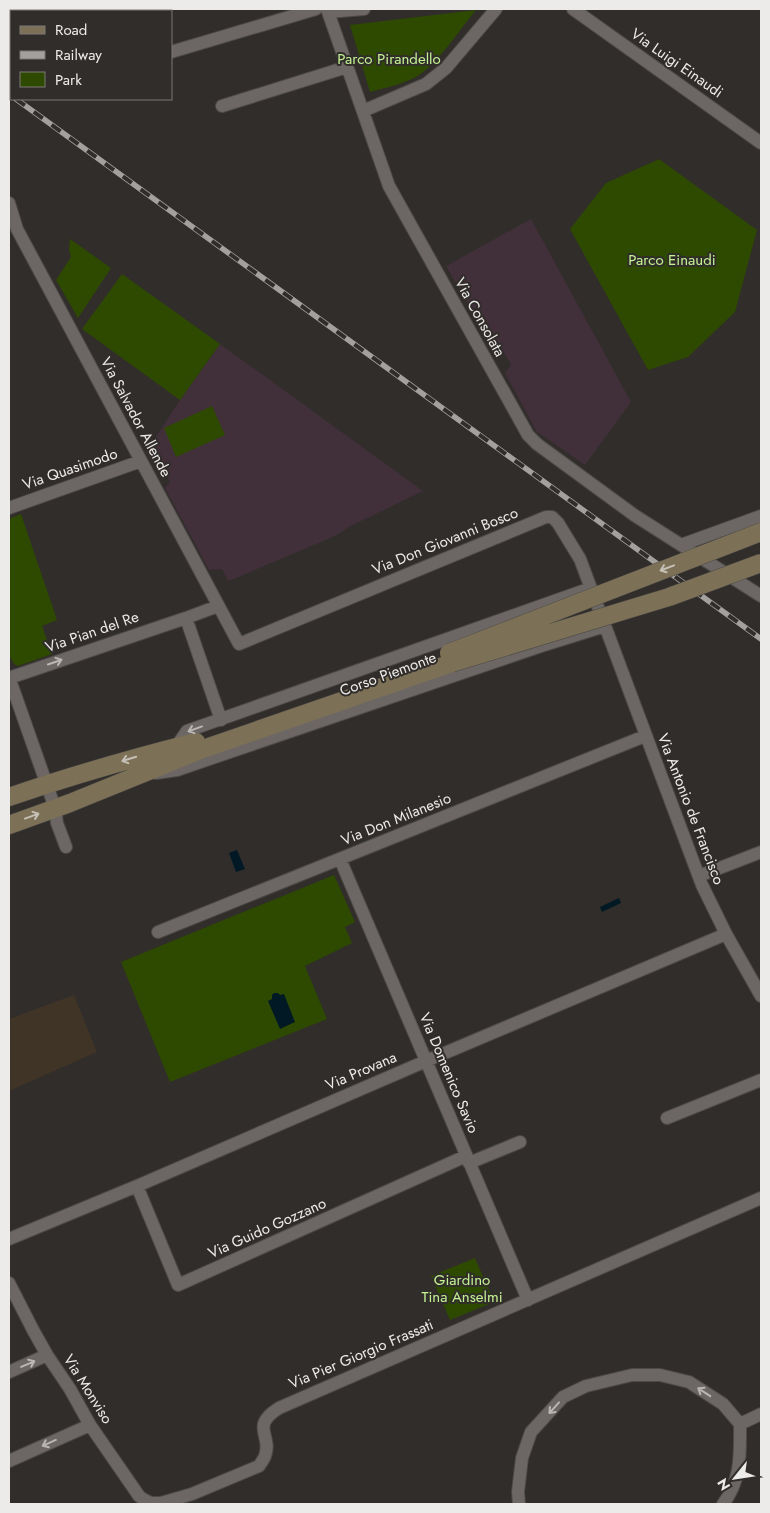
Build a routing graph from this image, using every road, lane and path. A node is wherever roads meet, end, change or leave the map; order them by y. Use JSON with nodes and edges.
{"nodes":[{"id":1,"x":364,"y":9,"type":"edge"},
{"id":2,"x":496,"y":9,"type":"edge"},
{"id":3,"x":573,"y":9,"type":"edge"},
{"id":4,"x":324,"y":10,"type":"edge"},
{"id":5,"x":172,"y":52,"type":"edge"},
{"id":6,"x":347,"y":67,"type":"junction"},
{"id":7,"x":222,"y":106,"type":"dead end"},
{"id":8,"x":363,"y":111,"type":"junction"},
{"id":9,"x":761,"y":143,"type":"edge"},
{"id":10,"x":9,"y":202,"type":"edge"},
{"id":11,"x":141,"y":461,"type":"junction"},
{"id":12,"x":9,"y":508,"type":"edge"},
{"id":13,"x":761,"y":516,"type":"edge"},
{"id":14,"x":761,"y":532,"type":"edge"},
{"id":15,"x":681,"y":545,"type":"junction"},
{"id":16,"x":761,"y":563,"type":"edge"},
{"id":17,"x":591,"y":588,"type":"junction"},
{"id":18,"x":761,"y":596,"type":"edge"},
{"id":19,"x":218,"y":606,"type":"junction"},
{"id":20,"x":186,"y":618,"type":"junction"},
{"id":21,"x":605,"y":626,"type":"junction"},
{"id":22,"x":239,"y":644,"type":"joint"},
{"id":23,"x":451,"y":658,"type":"junction"},
{"id":24,"x":9,"y":677,"type":"edge"},
{"id":25,"x":220,"y":720,"type":"junction"},
{"id":26,"x":646,"y":736,"type":"junction"},
{"id":27,"x":176,"y":747,"type":"junction"},
{"id":28,"x":136,"y":776,"type":"junction"},
{"id":29,"x":46,"y":784,"type":"junction"},
{"id":30,"x":9,"y":797,"type":"edge"},
{"id":31,"x":54,"y":808,"type":"junction"},
{"id":32,"x":9,"y":825,"type":"edge"},
{"id":33,"x":66,"y":847,"type":"dead end"},
{"id":34,"x":761,"y":852,"type":"edge"},
{"id":35,"x":340,"y":859,"type":"junction"},
{"id":36,"x":699,"y":876,"type":"junction"},
{"id":37,"x":158,"y":932,"type":"dead end"},
{"id":38,"x":726,"y":934,"type":"junction"},
{"id":39,"x":761,"y":996,"type":"edge"},
{"id":40,"x":426,"y":1061,"type":"junction"},
{"id":41,"x":761,"y":1080,"type":"edge"},
{"id":42,"x":667,"y":1118,"type":"dead end"},
{"id":43,"x":520,"y":1142,"type":"dead end"},
{"id":44,"x":468,"y":1160,"type":"junction"},
{"id":45,"x":136,"y":1186,"type":"junction"},
{"id":46,"x":761,"y":1198,"type":"edge"},
{"id":47,"x":9,"y":1239,"type":"edge"},
{"id":48,"x":9,"y":1282,"type":"edge"},
{"id":49,"x":528,"y":1300,"type":"junction"},
{"id":50,"x":48,"y":1355,"type":"junction"},
{"id":51,"x":9,"y":1372,"type":"edge"},
{"id":52,"x":761,"y":1414,"type":"edge"},
{"id":53,"x":740,"y":1424,"type":"junction"},
{"id":54,"x":90,"y":1425,"type":"junction"},
{"id":55,"x":9,"y":1461,"type":"edge"},
{"id":56,"x":151,"y":1504,"type":"edge"},
{"id":57,"x":519,"y":1504,"type":"edge"},
{"id":58,"x":723,"y":1504,"type":"edge"}],
"edges":[{"from":1,"to":4,"type":"street"},
{"from":2,"to":8,"type":"street"},
{"from":3,"to":9,"type":"street","name":"Via Luigi Einaudi"},
{"from":4,"to":5,"type":"street"},
{"from":4,"to":6,"type":"street","name":"Via Consolata"},
{"from":6,"to":7,"type":"street"},
{"from":6,"to":8,"type":"street","name":"Via Consolata"},
{"from":8,"to":15,"type":"street","name":"Via Consolata"},
{"from":10,"to":11,"type":"street","name":"Via Salvador Allende"},
{"from":11,"to":12,"type":"street","name":"Via Quasimodo"},
{"from":11,"to":19,"type":"street","name":"Via Salvador Allende"},
{"from":13,"to":15,"type":"street"},
{"from":14,"to":23,"type":"main road","name":"Corso Piemonte","one_way":true,"bridge":true},
{"from":15,"to":18,"type":"street","name":"Via Consolata"},
{"from":16,"to":23,"type":"main road","name":"Corso Piemonte","bridge":true},
{"from":17,"to":21,"type":"street","name":"Via Don Giovanni Bosco"},
{"from":17,"to":22,"type":"street","name":"Via Don Giovanni Bosco"},
{"from":17,"to":25,"type":"street"},
{"from":19,"to":20,"type":"street","name":"Via Pian del Re"},
{"from":19,"to":22,"type":"street","name":"Via Salvador Allende"},
{"from":24,"to":20,"type":"street","name":"Via Pian del Re","one_way":true},
{"from":20,"to":25,"type":"street"},
{"from":21,"to":26,"type":"street","name":"Via Antonio de Francisco"},
{"from":21,"to":28,"type":"street","name":"Corso Piemonte"},
{"from":23,"to":27,"type":"main road","name":"Corso Piemonte"},
{"from":23,"to":28,"type":"main road","name":"Corso Piemonte"},
{"from":24,"to":29,"type":"street"},
{"from":25,"to":27,"type":"street","one_way":true},
{"from":26,"to":35,"type":"street","name":"Via Don Milanesio"},
{"from":26,"to":36,"type":"street","name":"Via Antonio de Francisco"},
{"from":27,"to":29,"type":"main road","name":"Corso Piemonte","one_way":true},
{"from":28,"to":31,"type":"main road","name":"Corso Piemonte"},
{"from":29,"to":30,"type":"main road","name":"Corso Piemonte"},
{"from":29,"to":31,"type":"street"},
{"from":32,"to":31,"type":"main road","name":"Corso Piemonte","one_way":true},
{"from":31,"to":33,"type":"street"},
{"from":34,"to":36,"type":"street"},
{"from":35,"to":37,"type":"street","name":"Via Don Milanesio"},
{"from":35,"to":40,"type":"street","name":"Via Domenico Savio"},
{"from":36,"to":38,"type":"street","name":"Via Antonio de Francisco"},
{"from":38,"to":39,"type":"street","name":"Via Antonio de Francisco"},
{"from":38,"to":40,"type":"street","name":"Via Provana"},
{"from":40,"to":44,"type":"street","name":"Via Domenico Savio"},
{"from":40,"to":45,"type":"street","name":"Via Provana"},
{"from":41,"to":42,"type":"street"},
{"from":43,"to":44,"type":"street"},
{"from":44,"to":45,"type":"street","name":"Via Guido Gozzano"},
{"from":44,"to":49,"type":"street","name":"Via Domenico Savio"},
{"from":45,"to":47,"type":"street","name":"Via Provana"},
{"from":46,"to":49,"type":"street","name":"Via Pier Giorgio Frassati"},
{"from":48,"to":50,"type":"street","name":"Via Monviso"},
{"from":49,"to":56,"type":"street","name":"Via Pier Giorgio Frassati"},
{"from":51,"to":50,"type":"street","one_way":true},
{"from":50,"to":54,"type":"street","name":"Via Monviso"},
{"from":52,"to":53,"type":"street"},
{"from":53,"to":57,"type":"street","one_way":true},
{"from":53,"to":58,"type":"street"},
{"from":54,"to":55,"type":"street","one_way":true},
{"from":54,"to":56,"type":"street","name":"Via Monviso"}]}
